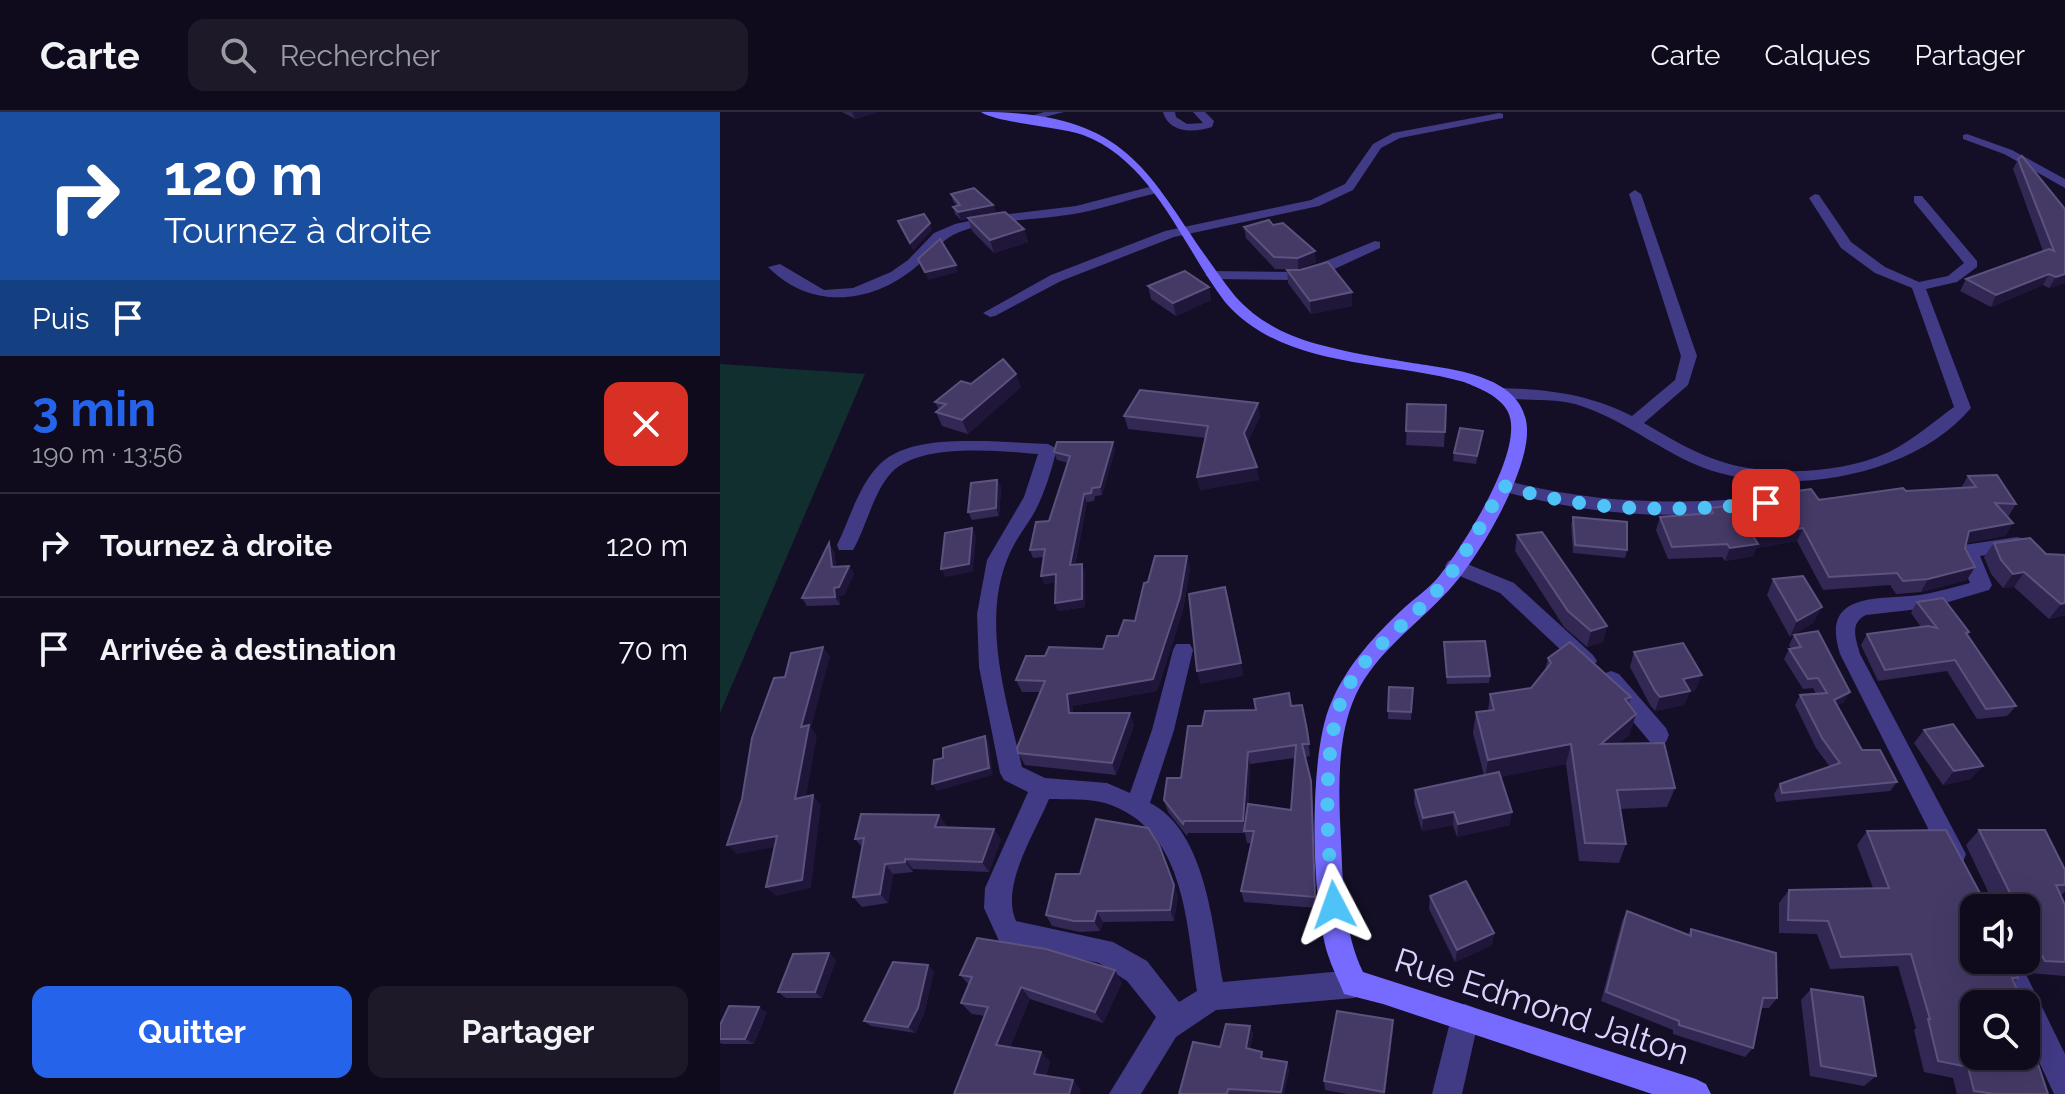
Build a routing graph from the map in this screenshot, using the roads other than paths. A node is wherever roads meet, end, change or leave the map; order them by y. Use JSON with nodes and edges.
{"nodes":[{"id":1,"x":986,"y":112,"type":"edge"},
{"id":2,"x":1059,"y":112,"type":"edge"},
{"id":3,"x":1170,"y":112,"type":"edge"},
{"id":4,"x":1198,"y":112,"type":"edge"},
{"id":5,"x":1499,"y":116,"type":"dead end"},
{"id":6,"x":1026,"y":119,"type":"junction"},
{"id":7,"x":1967,"y":137,"type":"dead end"},
{"id":8,"x":2065,"y":184,"type":"edge"},
{"id":9,"x":1153,"y":190,"type":"junction"},
{"id":10,"x":1635,"y":194,"type":"dead end"},
{"id":11,"x":1815,"y":198,"type":"dead end"},
{"id":12,"x":1918,"y":199,"type":"dead end"},
{"id":13,"x":1182,"y":230,"type":"junction"},
{"id":14,"x":1375,"y":245,"type":"dead end"},
{"id":15,"x":775,"y":267,"type":"dead end"},
{"id":16,"x":1212,"y":275,"type":"junction"},
{"id":17,"x":1918,"y":286,"type":"junction"},
{"id":18,"x":990,"y":313,"type":"dead end"},
{"id":19,"x":1499,"y":393,"type":"junction"},
{"id":20,"x":1633,"y":424,"type":"junction"},
{"id":21,"x":1504,"y":486,"type":"junction"},
{"id":22,"x":1754,"y":504,"type":"edge"},
{"id":23,"x":2029,"y":542,"type":"edge"},
{"id":24,"x":846,"y":545,"type":"dead end"},
{"id":25,"x":1455,"y":566,"type":"junction"},
{"id":26,"x":1183,"y":650,"type":"dead end"},
{"id":27,"x":1658,"y":735,"type":"dead end"},
{"id":28,"x":1042,"y":788,"type":"junction"},
{"id":29,"x":1137,"y":808,"type":"junction"},
{"id":30,"x":1967,"y":880,"type":"edge"},
{"id":31,"x":2012,"y":974,"type":"edge"},
{"id":32,"x":1354,"y":984,"type":"junction"},
{"id":33,"x":1212,"y":997,"type":"junction"},
{"id":34,"x":1465,"y":1018,"type":"junction"},
{"id":35,"x":1176,"y":1021,"type":"junction"},
{"id":36,"x":2065,"y":1085,"type":"edge"},
{"id":37,"x":1124,"y":1094,"type":"edge"},
{"id":38,"x":1447,"y":1094,"type":"edge"},
{"id":39,"x":1696,"y":1094,"type":"edge"}],
"edges":[{"from":1,"to":6,"type":"street"},
{"from":2,"to":6,"type":"street"},
{"from":3,"to":4,"type":"street"},
{"from":5,"to":13,"type":"street"},
{"from":6,"to":9,"type":"street"},
{"from":7,"to":8,"type":"street"},
{"from":9,"to":13,"type":"street"},
{"from":9,"to":15,"type":"street"},
{"from":10,"to":20,"type":"street"},
{"from":11,"to":17,"type":"street"},
{"from":12,"to":17,"type":"street"},
{"from":13,"to":16,"type":"street"},
{"from":13,"to":18,"type":"street"},
{"from":14,"to":16,"type":"street"},
{"from":16,"to":19,"type":"street"},
{"from":17,"to":20,"type":"street"},
{"from":19,"to":20,"type":"street"},
{"from":19,"to":21,"type":"street"},
{"from":21,"to":22,"type":"street"},
{"from":21,"to":25,"type":"street"},
{"from":23,"to":30,"type":"street"},
{"from":24,"to":28,"type":"street"},
{"from":25,"to":27,"type":"street"},
{"from":25,"to":32,"type":"street"},
{"from":26,"to":29,"type":"street"},
{"from":28,"to":29,"type":"street"},
{"from":28,"to":35,"type":"street"},
{"from":29,"to":33,"type":"street"},
{"from":31,"to":36,"type":"street"},
{"from":32,"to":33,"type":"street","name":"Rue Edmond Jalton"},
{"from":32,"to":34,"type":"street","name":"Rue Edmond Jalton"},
{"from":33,"to":35,"type":"street","name":"Rue Edmond Jalton"},
{"from":34,"to":38,"type":"street"},
{"from":34,"to":39,"type":"street","name":"Rue Edmond Jalton"},
{"from":35,"to":37,"type":"street","name":"Rue Edmond Jalton"}]}
